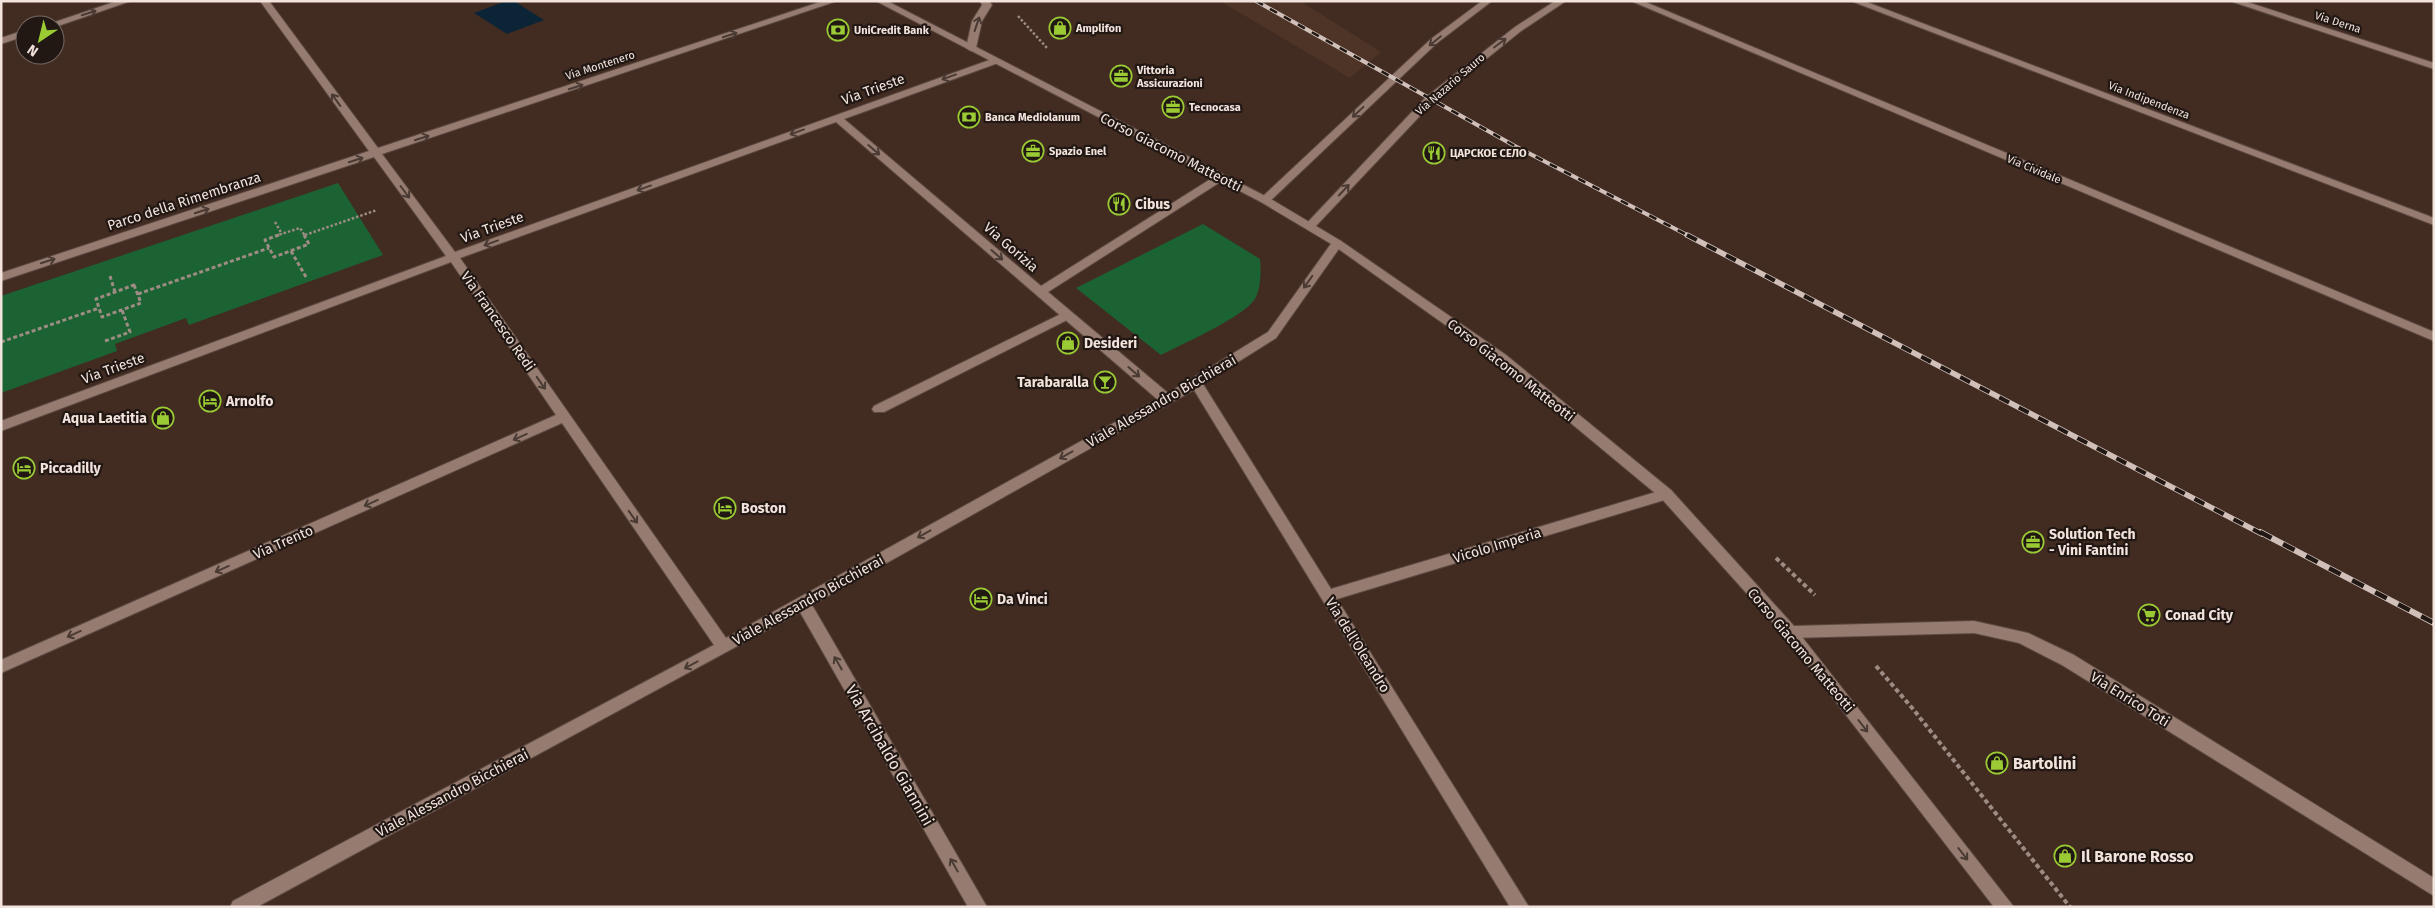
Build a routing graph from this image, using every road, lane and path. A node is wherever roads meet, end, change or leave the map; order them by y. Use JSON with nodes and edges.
{"nodes":[{"id":1,"x":126,"y":1,"type":"edge"},
{"id":2,"x":264,"y":1,"type":"edge"},
{"id":3,"x":833,"y":1,"type":"edge"},
{"id":4,"x":880,"y":1,"type":"edge"},
{"id":5,"x":984,"y":1,"type":"edge"},
{"id":6,"x":1488,"y":1,"type":"edge"},
{"id":7,"x":1562,"y":1,"type":"edge"},
{"id":8,"x":1635,"y":1,"type":"edge"},
{"id":9,"x":1855,"y":1,"type":"edge"},
{"id":10,"x":2234,"y":1,"type":"edge"},
{"id":11,"x":65,"y":21,"type":"edge"},
{"id":12,"x":15,"y":36,"type":"edge"},
{"id":13,"x":1,"y":41,"type":"edge"},
{"id":14,"x":971,"y":48,"type":"junction"},
{"id":15,"x":996,"y":61,"type":"junction"},
{"id":16,"x":2434,"y":66,"type":"edge"},
{"id":17,"x":837,"y":118,"type":"junction"},
{"id":18,"x":376,"y":153,"type":"junction"},
{"id":19,"x":1221,"y":177,"type":"junction"},
{"id":20,"x":410,"y":199,"type":"junction"},
{"id":21,"x":1265,"y":200,"type":"junction"},
{"id":22,"x":2434,"y":222,"type":"edge"},
{"id":23,"x":1310,"y":226,"type":"junction"},
{"id":24,"x":305,"y":236,"type":"junction"},
{"id":25,"x":1337,"y":243,"type":"junction"},
{"id":26,"x":269,"y":248,"type":"junction"},
{"id":27,"x":453,"y":257,"type":"junction"},
{"id":28,"x":106,"y":267,"type":"dead end"},
{"id":29,"x":1,"y":276,"type":"edge"},
{"id":30,"x":116,"y":292,"type":"junction"},
{"id":31,"x":1040,"y":292,"type":"junction"},
{"id":32,"x":138,"y":294,"type":"junction"},
{"id":33,"x":99,"y":308,"type":"junction"},
{"id":34,"x":122,"y":310,"type":"junction"},
{"id":35,"x":1067,"y":315,"type":"junction"},
{"id":36,"x":2434,"y":337,"type":"edge"},
{"id":37,"x":104,"y":341,"type":"dead end"},
{"id":38,"x":1,"y":342,"type":"edge"},
{"id":39,"x":1196,"y":384,"type":"junction"},
{"id":40,"x":1166,"y":400,"type":"junction"},
{"id":41,"x":879,"y":409,"type":"dead end"},
{"id":42,"x":564,"y":417,"type":"junction"},
{"id":43,"x":1,"y":426,"type":"edge"},
{"id":44,"x":1666,"y":494,"type":"junction"},
{"id":45,"x":1328,"y":596,"type":"junction"},
{"id":46,"x":802,"y":603,"type":"junction"},
{"id":47,"x":1790,"y":632,"type":"junction"},
{"id":48,"x":724,"y":647,"type":"junction"},
{"id":49,"x":1,"y":667,"type":"edge"},
{"id":50,"x":1913,"y":709,"type":"dead end"},
{"id":51,"x":2434,"y":888,"type":"edge"},
{"id":52,"x":239,"y":907,"type":"edge"},
{"id":53,"x":978,"y":907,"type":"edge"},
{"id":54,"x":1520,"y":907,"type":"edge"},
{"id":55,"x":2005,"y":907,"type":"edge"},
{"id":56,"x":2070,"y":907,"type":"edge"}],
"edges":[{"from":11,"to":1,"type":"street","one_way":true},
{"from":18,"to":2,"type":"street","name":"Via Francesco Redi","one_way":true},
{"from":18,"to":3,"type":"street","name":"Via Montenero","one_way":true},
{"from":4,"to":14,"type":"street","name":"Corso Giacomo Matteotti"},
{"from":14,"to":5,"type":"street","one_way":true},
{"from":6,"to":21,"type":"street","one_way":true},
{"from":23,"to":7,"type":"street","name":"Via Nazario Sauro","one_way":true},
{"from":8,"to":36,"type":"street","name":"Via Cividale"},
{"from":9,"to":22,"type":"street","name":"Via Indipendenza"},
{"from":10,"to":16,"type":"street","name":"Via Derna"},
{"from":12,"to":13,"type":"street"},
{"from":14,"to":15,"type":"street","name":"Corso Giacomo Matteotti"},
{"from":15,"to":17,"type":"street","name":"Via Trieste","one_way":true},
{"from":15,"to":19,"type":"street","name":"Corso Giacomo Matteotti"},
{"from":17,"to":27,"type":"street","name":"Via Trieste","one_way":true},
{"from":17,"to":31,"type":"street","name":"Via Gorizia","one_way":true},
{"from":18,"to":20,"type":"street","name":"Via Francesco Redi","one_way":true},
{"from":29,"to":18,"type":"street","name":"Parco della Rimembranza","one_way":true},
{"from":19,"to":21,"type":"street","name":"Corso Giacomo Matteotti"},
{"from":19,"to":31,"type":"street"},
{"from":20,"to":24,"type":"path"},
{"from":20,"to":27,"type":"street","name":"Via Francesco Redi"},
{"from":21,"to":23,"type":"street","name":"Corso Giacomo Matteotti"},
{"from":23,"to":25,"type":"street","name":"Corso Giacomo Matteotti"},
{"from":24,"to":26,"type":"path"},
{"from":24,"to":26,"type":"path"},
{"from":25,"to":39,"type":"street","name":"Viale Alessandro Bicchierai","one_way":true},
{"from":25,"to":44,"type":"street","name":"Corso Giacomo Matteotti"},
{"from":26,"to":32,"type":"path"},
{"from":27,"to":42,"type":"street","name":"Via Francesco Redi","one_way":true},
{"from":27,"to":43,"type":"street","name":"Via Trieste"},
{"from":28,"to":30,"type":"path"},
{"from":30,"to":32,"type":"path"},
{"from":30,"to":33,"type":"path"},
{"from":31,"to":35,"type":"street","name":"Via Gorizia"},
{"from":32,"to":34,"type":"path"},
{"from":33,"to":34,"type":"path"},
{"from":33,"to":38,"type":"path"},
{"from":34,"to":37,"type":"path"},
{"from":35,"to":40,"type":"street","name":"Via Gorizia","one_way":true},
{"from":35,"to":41,"type":"street"},
{"from":39,"to":40,"type":"street","name":"Viale Alessandro Bicchierai"},
{"from":39,"to":45,"type":"street","name":"Via dell'Oleandro"},
{"from":40,"to":46,"type":"street","name":"Viale Alessandro Bicchierai","one_way":true},
{"from":42,"to":48,"type":"street","name":"Via Francesco Redi","one_way":true},
{"from":42,"to":49,"type":"street","name":"Via Trento","one_way":true},
{"from":44,"to":45,"type":"street","name":"Vicolo Imperia"},
{"from":44,"to":47,"type":"street","name":"Corso Giacomo Matteotti"},
{"from":45,"to":54,"type":"street","name":"Via dell'Oleandro"},
{"from":46,"to":48,"type":"street","name":"Viale Alessandro Bicchierai"},
{"from":53,"to":46,"type":"street","name":"Via Arcibaldo Giannini","one_way":true},
{"from":47,"to":51,"type":"street","name":"Via Enrico Toti"},
{"from":47,"to":55,"type":"street","name":"Corso Giacomo Matteotti","one_way":true},
{"from":48,"to":52,"type":"street","name":"Viale Alessandro Bicchierai","one_way":true},
{"from":50,"to":56,"type":"path"}]}
